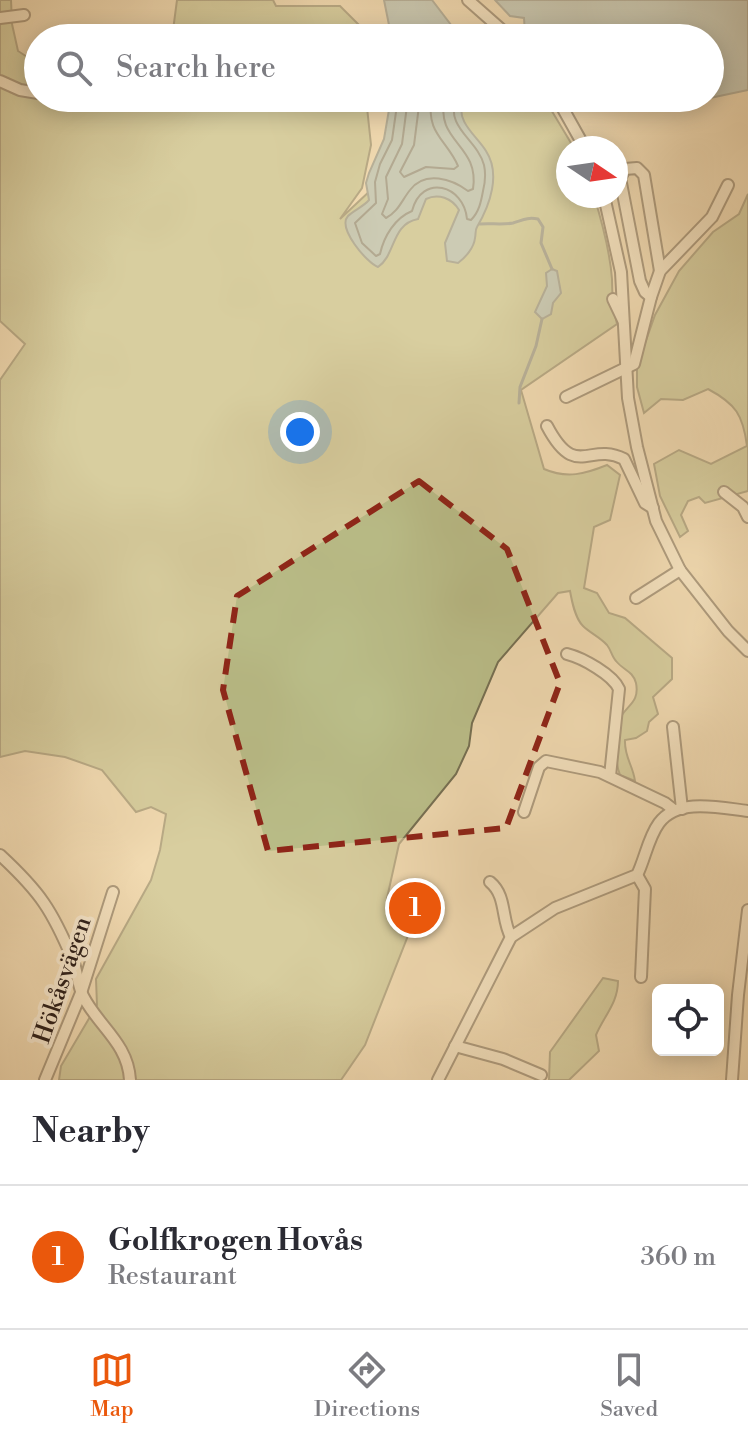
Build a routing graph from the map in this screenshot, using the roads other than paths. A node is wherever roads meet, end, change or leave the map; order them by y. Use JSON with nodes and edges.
{"nodes":[{"id":1,"x":468,"y":0,"type":"edge"},
{"id":2,"x":24,"y":15,"type":"dead end"},
{"id":3,"x":0,"y":18,"type":"edge"},
{"id":4,"x":495,"y":24,"type":"edge"},
{"id":5,"x":0,"y":81,"type":"edge"},
{"id":6,"x":24,"y":91,"type":"edge"},
{"id":7,"x":565,"y":112,"type":"edge"},
{"id":8,"x":578,"y":136,"type":"edge"},
{"id":9,"x":728,"y":185,"type":"dead end"},
{"id":10,"x":607,"y":208,"type":"edge"},
{"id":11,"x":660,"y":271,"type":"junction"},
{"id":12,"x":651,"y":297,"type":"junction"},
{"id":13,"x":613,"y":299,"type":"dead end"},
{"id":14,"x":625,"y":320,"type":"junction"},
{"id":15,"x":627,"y":369,"type":"junction"},
{"id":16,"x":566,"y":397,"type":"dead end"},
{"id":17,"x":547,"y":426,"type":"dead end"},
{"id":18,"x":724,"y":492,"type":"dead end"},
{"id":19,"x":653,"y":508,"type":"junction"},
{"id":20,"x":748,"y":517,"type":"edge"},
{"id":21,"x":680,"y":570,"type":"junction"},
{"id":22,"x":636,"y":598,"type":"dead end"},
{"id":23,"x":748,"y":651,"type":"edge"},
{"id":24,"x":567,"y":654,"type":"dead end"},
{"id":25,"x":673,"y":727,"type":"dead end"},
{"id":26,"x":610,"y":776,"type":"junction"},
{"id":27,"x":678,"y":810,"type":"junction"},
{"id":28,"x":748,"y":811,"type":"edge"},
{"id":29,"x":524,"y":812,"type":"dead end"},
{"id":30,"x":0,"y":855,"type":"edge"},
{"id":31,"x":637,"y":875,"type":"junction"},
{"id":32,"x":490,"y":882,"type":"dead end"},
{"id":33,"x":113,"y":892,"type":"dead end"},
{"id":34,"x":748,"y":910,"type":"edge"},
{"id":35,"x":511,"y":937,"type":"junction"},
{"id":36,"x":641,"y":977,"type":"dead end"},
{"id":37,"x":81,"y":993,"type":"junction"},
{"id":38,"x":455,"y":1046,"type":"junction"},
{"id":39,"x":541,"y":1075,"type":"dead end"},
{"id":40,"x":45,"y":1080,"type":"edge"},
{"id":41,"x":130,"y":1080,"type":"edge"},
{"id":42,"x":438,"y":1080,"type":"edge"},
{"id":43,"x":732,"y":1080,"type":"edge"}],
"edges":[{"from":1,"to":4,"type":"street"},
{"from":2,"to":3,"type":"street"},
{"from":5,"to":6,"type":"street"},
{"from":7,"to":8,"type":"street"},
{"from":9,"to":11,"type":"street"},
{"from":10,"to":14,"type":"street"},
{"from":11,"to":12,"type":"street"},
{"from":11,"to":12,"type":"street"},
{"from":12,"to":15,"type":"street"},
{"from":13,"to":14,"type":"street"},
{"from":14,"to":15,"type":"street"},
{"from":15,"to":16,"type":"street"},
{"from":15,"to":19,"type":"street"},
{"from":17,"to":19,"type":"street"},
{"from":18,"to":20,"type":"street"},
{"from":19,"to":21,"type":"street"},
{"from":21,"to":22,"type":"street"},
{"from":21,"to":23,"type":"street"},
{"from":24,"to":26,"type":"street"},
{"from":25,"to":27,"type":"street"},
{"from":26,"to":27,"type":"street"},
{"from":26,"to":29,"type":"street"},
{"from":27,"to":28,"type":"street"},
{"from":27,"to":31,"type":"street"},
{"from":30,"to":37,"type":"street"},
{"from":31,"to":35,"type":"street"},
{"from":31,"to":36,"type":"street"},
{"from":32,"to":35,"type":"street"},
{"from":33,"to":37,"type":"street","name":"Hökåsvägen"},
{"from":34,"to":43,"type":"street"},
{"from":35,"to":38,"type":"street"},
{"from":37,"to":40,"type":"street","name":"Hökåsvägen"},
{"from":37,"to":41,"type":"street"},
{"from":38,"to":39,"type":"street"},
{"from":38,"to":42,"type":"street"}]}
